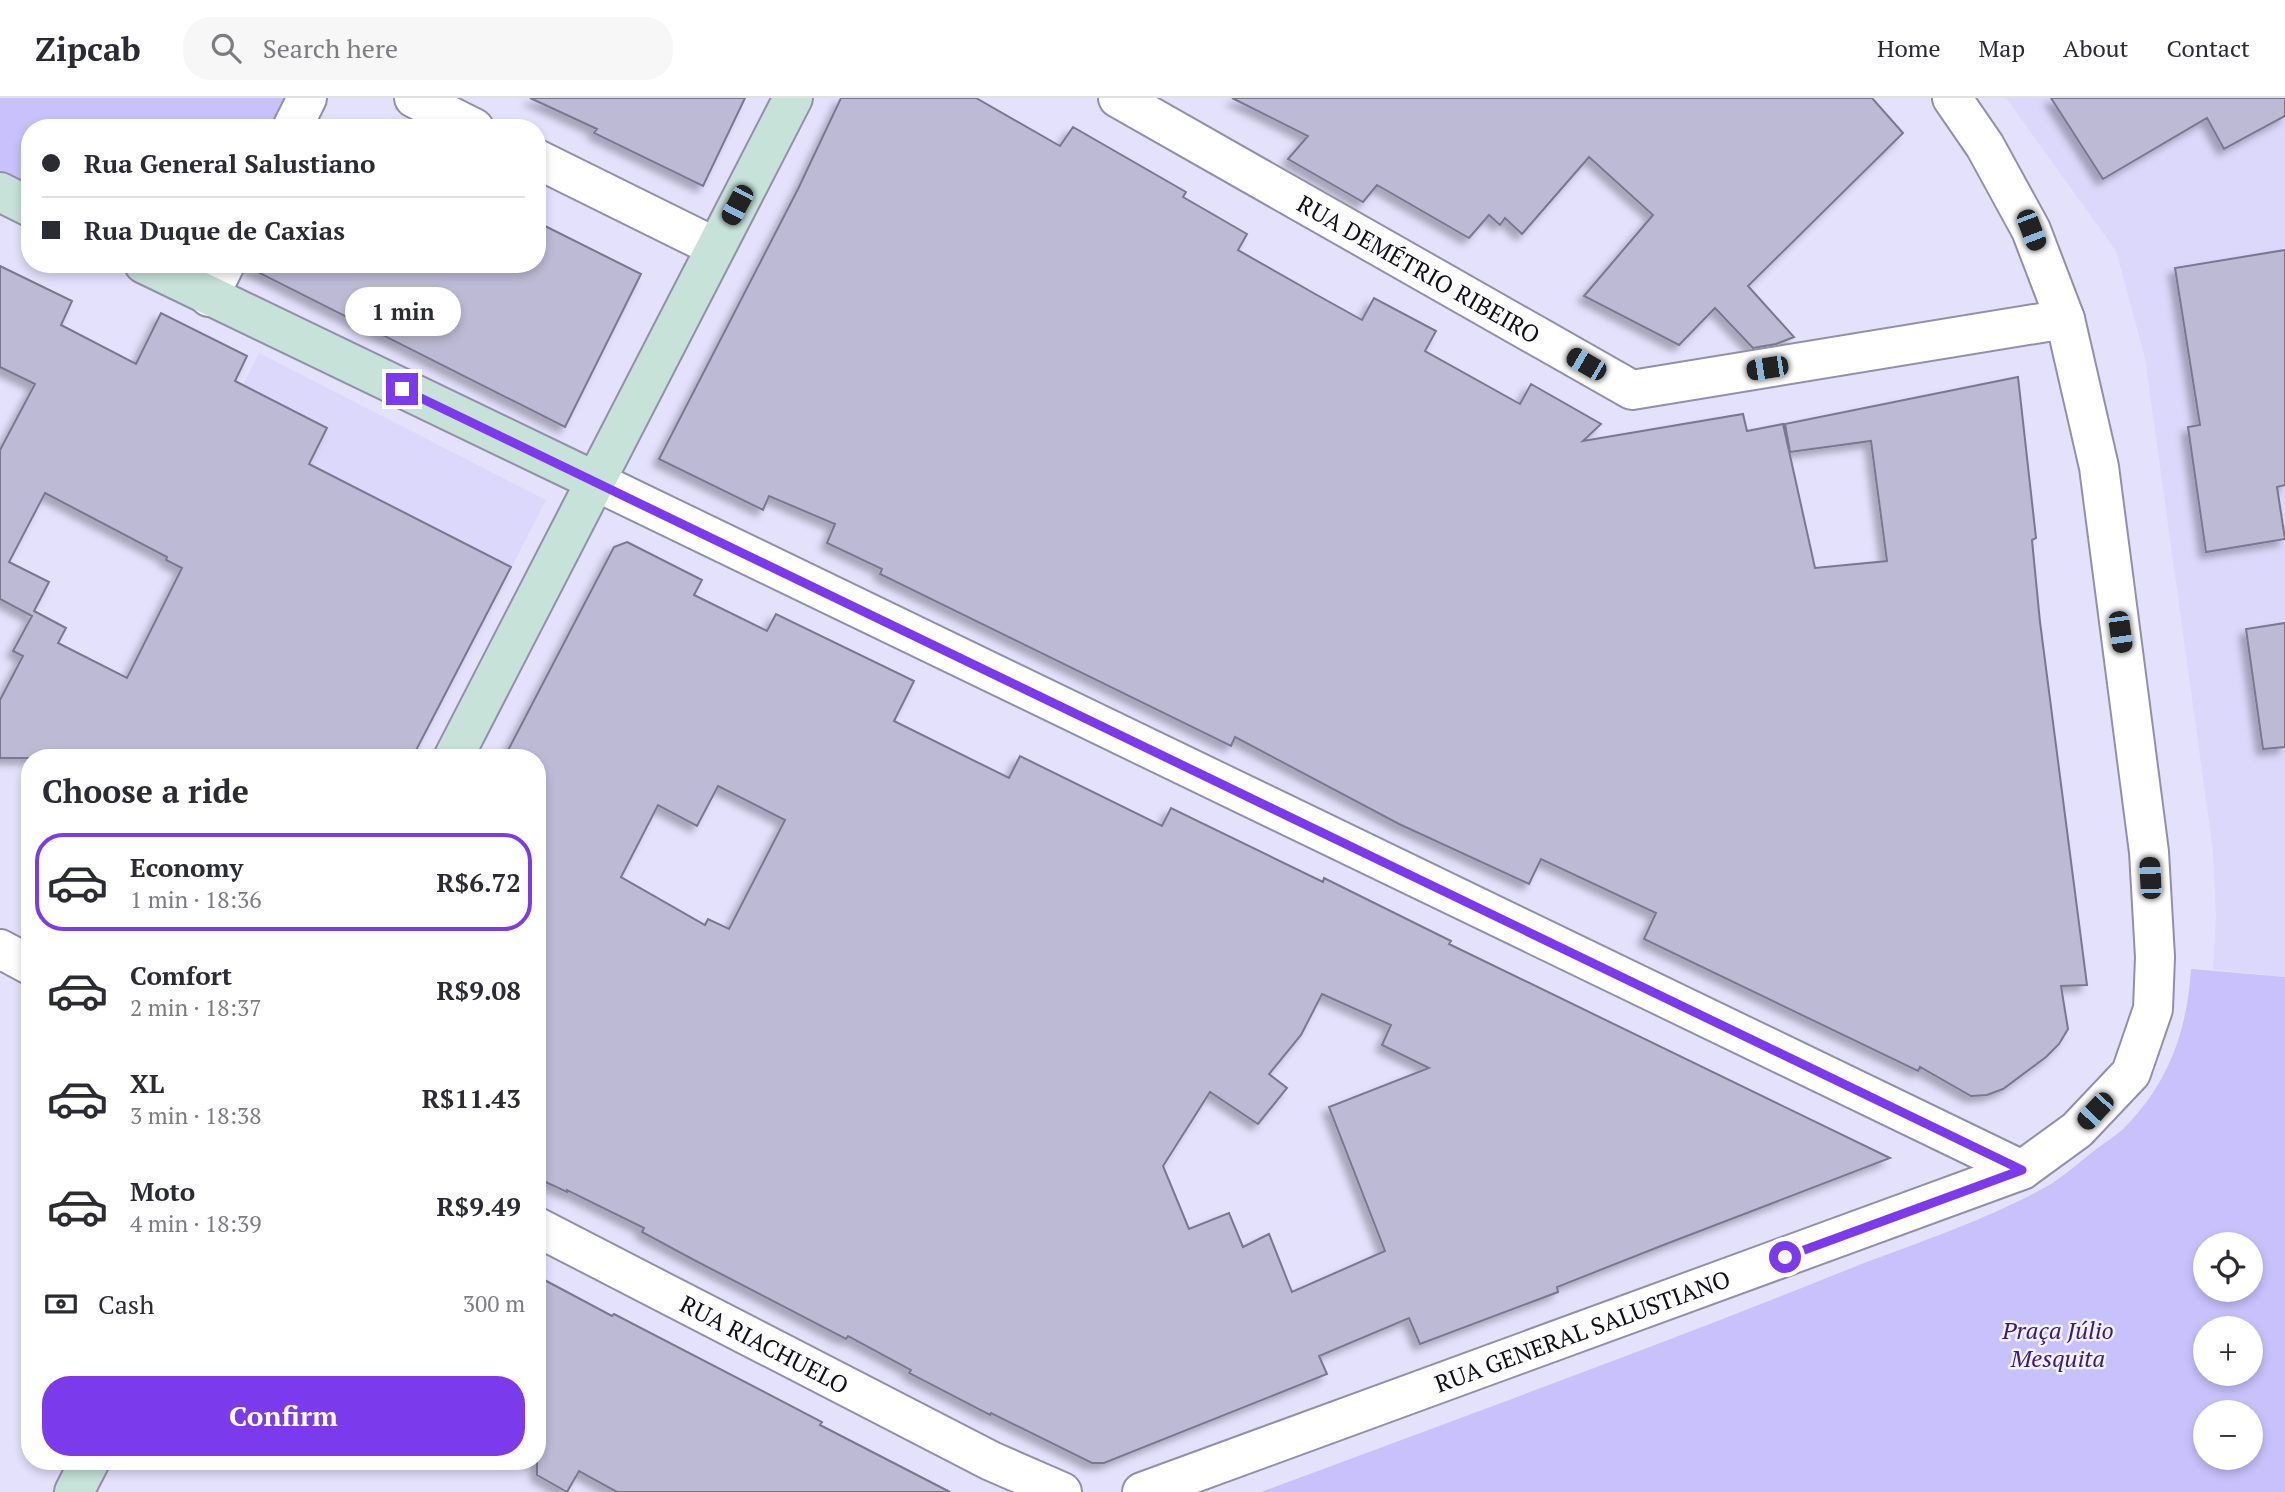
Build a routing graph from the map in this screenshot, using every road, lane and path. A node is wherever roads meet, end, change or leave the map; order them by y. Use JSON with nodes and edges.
{"nodes":[{"id":1,"x":307,"y":98,"type":"edge"},
{"id":2,"x":414,"y":98,"type":"edge"},
{"id":3,"x":793,"y":98,"type":"edge"},
{"id":4,"x":1118,"y":98,"type":"edge"},
{"id":5,"x":1952,"y":98,"type":"edge"},
{"id":6,"x":296,"y":119,"type":"edge"},
{"id":7,"x":456,"y":119,"type":"edge"},
{"id":8,"x":546,"y":163,"type":"edge"},
{"id":9,"x":0,"y":192,"type":"edge"},
{"id":10,"x":21,"y":202,"type":"edge"},
{"id":11,"x":715,"y":247,"type":"junction"},
{"id":12,"x":183,"y":273,"type":"edge"},
{"id":13,"x":217,"y":281,"type":"edge"},
{"id":14,"x":2065,"y":319,"type":"junction"},
{"id":15,"x":595,"y":481,"type":"junction"},
{"id":16,"x":458,"y":749,"type":"edge"},
{"id":17,"x":0,"y":949,"type":"edge"},
{"id":18,"x":21,"y":960,"type":"edge"},
{"id":19,"x":2022,"y":1170,"type":"junction"},
{"id":20,"x":546,"y":1232,"type":"edge"},
{"id":21,"x":85,"y":1470,"type":"edge"},
{"id":22,"x":993,"y":1477,"type":"edge"},
{"id":23,"x":74,"y":1492,"type":"edge"},
{"id":24,"x":1062,"y":1492,"type":"edge"},
{"id":25,"x":1142,"y":1492,"type":"edge"}],
"edges":[{"from":1,"to":6,"type":"street"},
{"from":2,"to":7,"type":"street"},
{"from":3,"to":11,"type":"street"},
{"from":4,"to":14,"type":"street","name":"RUA DEMÉTRIO RIBEIRO"},
{"from":5,"to":14,"type":"street","name":"RUA GENERAL SALUSTIANO"},
{"from":8,"to":11,"type":"street"},
{"from":9,"to":10,"type":"street"},
{"from":11,"to":15,"type":"street"},
{"from":12,"to":13,"type":"street"},
{"from":13,"to":15,"type":"street"},
{"from":14,"to":19,"type":"street","name":"RUA GENERAL SALUSTIANO"},
{"from":15,"to":16,"type":"street"},
{"from":15,"to":19,"type":"street"},
{"from":17,"to":18,"type":"street"},
{"from":19,"to":25,"type":"street","name":"RUA GENERAL SALUSTIANO"},
{"from":20,"to":22,"type":"street","name":"RUA RIACHUELO"},
{"from":21,"to":23,"type":"street"},
{"from":22,"to":24,"type":"street","name":"RUA RIACHUELO"}]}
